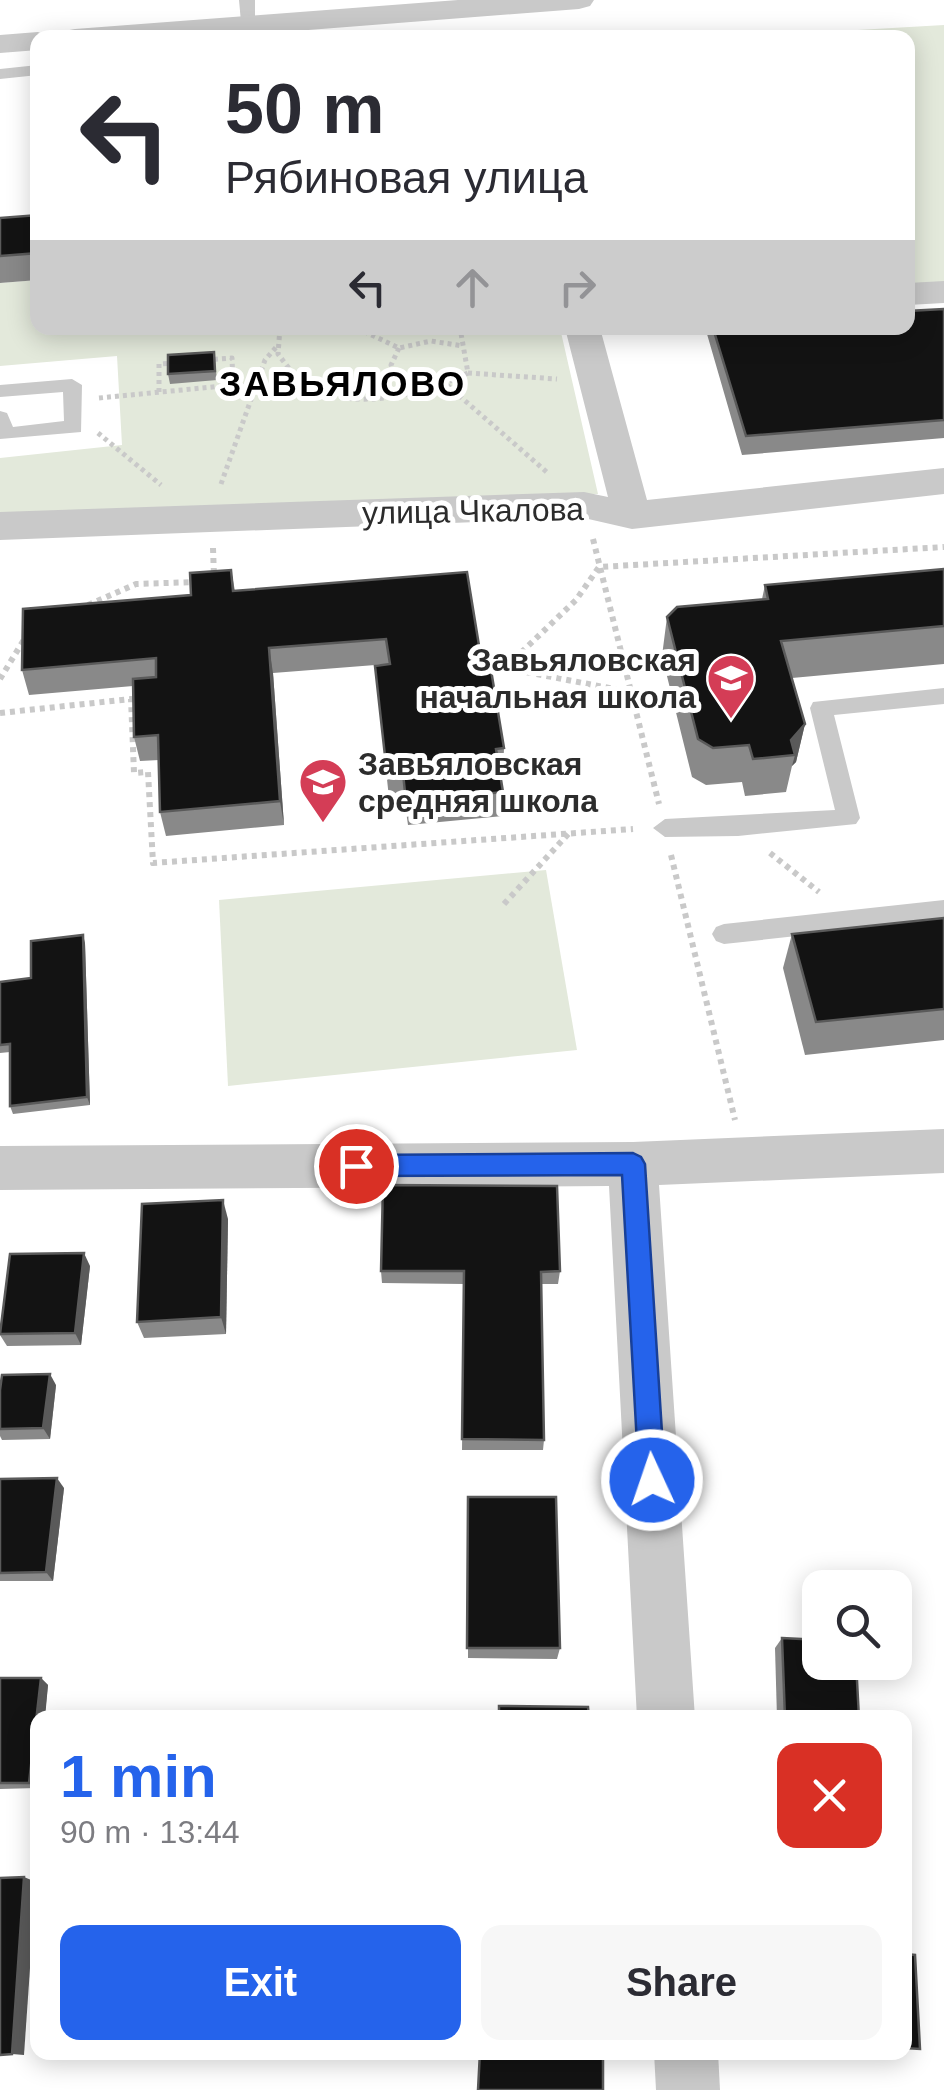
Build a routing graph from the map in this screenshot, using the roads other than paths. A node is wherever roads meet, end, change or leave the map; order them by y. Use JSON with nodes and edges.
{"nodes":[{"id":1,"x":579,"y":0,"type":"edge"},
{"id":2,"x":463,"y":4,"type":"edge"},
{"id":3,"x":248,"y":11,"type":"edge"},
{"id":4,"x":216,"y":30,"type":"edge"},
{"id":5,"x":30,"y":42,"type":"edge"},
{"id":6,"x":0,"y":44,"type":"edge"},
{"id":7,"x":30,"y":71,"type":"edge"},
{"id":8,"x":0,"y":74,"type":"edge"},
{"id":9,"x":944,"y":292,"type":"edge"},
{"id":10,"x":915,"y":294,"type":"edge"},
{"id":11,"x":584,"y":335,"type":"edge"},
{"id":12,"x":0,"y":391,"type":"edge"},
{"id":13,"x":0,"y":418,"type":"edge"},
{"id":14,"x":944,"y":481,"type":"edge"},
{"id":15,"x":632,"y":515,"type":"junction"},
{"id":16,"x":0,"y":526,"type":"edge"},
{"id":17,"x":944,"y":696,"type":"edge"},
{"id":18,"x":664,"y":828,"type":"road end"},
{"id":19,"x":944,"y":910,"type":"edge"},
{"id":20,"x":724,"y":934,"type":"dead end"},
{"id":21,"x":944,"y":1151,"type":"edge"},
{"id":22,"x":633,"y":1164,"type":"junction"},
{"id":23,"x":0,"y":1168,"type":"edge"},
{"id":24,"x":666,"y":1710,"type":"edge"},
{"id":25,"x":686,"y":2060,"type":"edge"},
{"id":26,"x":688,"y":2090,"type":"edge"}],
"edges":[{"from":1,"to":2,"type":"street"},
{"from":2,"to":3,"type":"street"},
{"from":3,"to":4,"type":"street"},
{"from":5,"to":6,"type":"street"},
{"from":7,"to":8,"type":"lane"},
{"from":9,"to":10,"type":"street"},
{"from":11,"to":15,"type":"street"},
{"from":12,"to":13,"type":"lane"},
{"from":14,"to":15,"type":"street","name":"улица Чкалова"},
{"from":15,"to":16,"type":"street","name":"улица Чкалова"},
{"from":17,"to":18,"type":"lane"},
{"from":19,"to":20,"type":"lane"},
{"from":21,"to":22,"type":"street"},
{"from":22,"to":23,"type":"street"},
{"from":22,"to":24,"type":"street"},
{"from":25,"to":26,"type":"street"}]}
